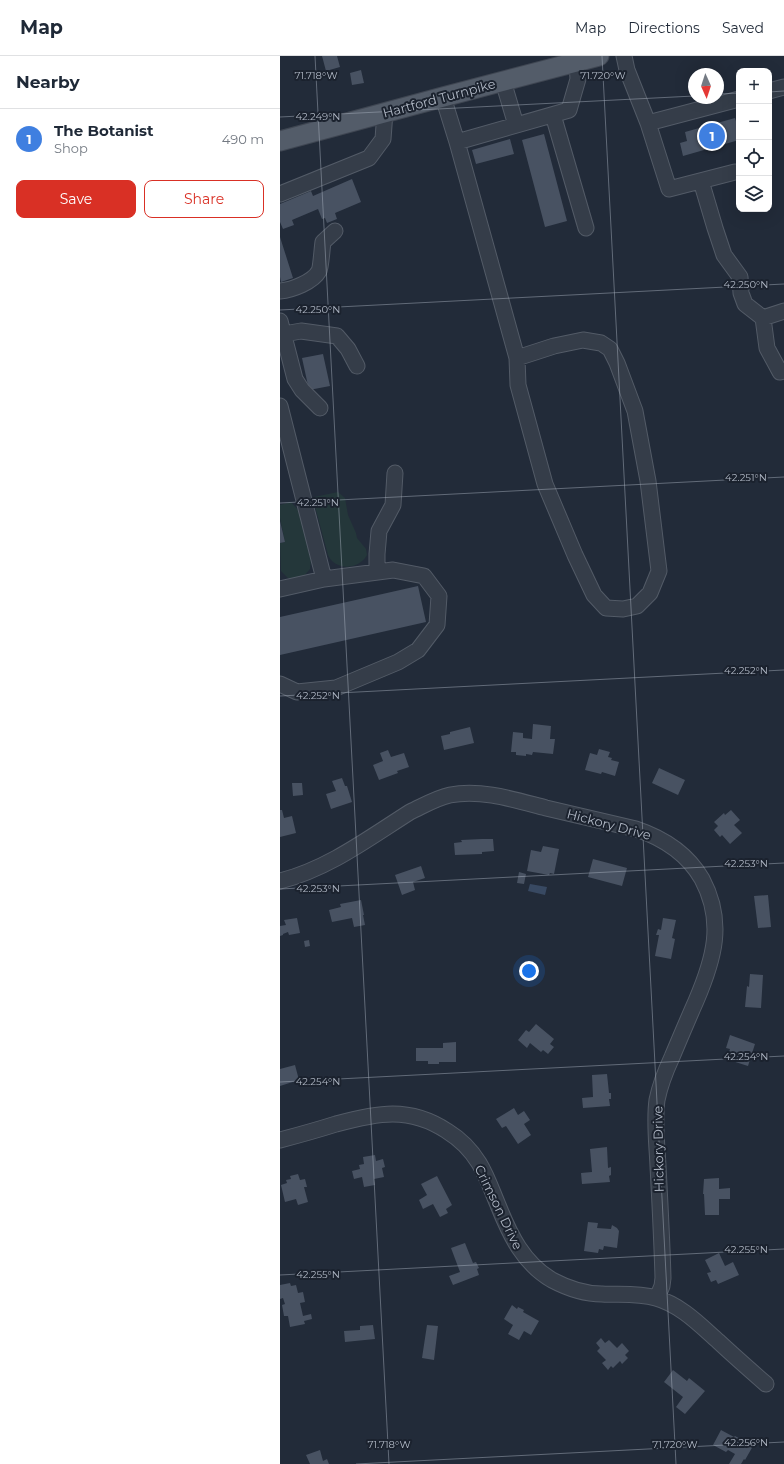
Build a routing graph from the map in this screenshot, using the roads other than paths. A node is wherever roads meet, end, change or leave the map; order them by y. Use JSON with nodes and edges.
{"nodes":[{"id":1,"x":599,"y":56,"type":"edge"},
{"id":2,"x":624,"y":56,"type":"edge"},
{"id":3,"x":577,"y":62,"type":"junction"},
{"id":4,"x":503,"y":81,"type":"junction"},
{"id":5,"x":784,"y":87,"type":"edge"},
{"id":6,"x":772,"y":90,"type":"edge"},
{"id":7,"x":443,"y":97,"type":"junction"},
{"id":8,"x":736,"y":100,"type":"edge"},
{"id":9,"x":385,"y":112,"type":"junction"},
{"id":10,"x":553,"y":115,"type":"junction"},
{"id":11,"x":648,"y":123,"type":"junction"},
{"id":12,"x":516,"y":125,"type":"junction"},
{"id":13,"x":280,"y":141,"type":"edge"},
{"id":14,"x":457,"y":142,"type":"junction"},
{"id":15,"x":736,"y":172,"type":"dead end"},
{"id":16,"x":701,"y":181,"type":"junction"},
{"id":17,"x":280,"y":194,"type":"edge"},
{"id":18,"x":586,"y":228,"type":"dead end"},
{"id":19,"x":335,"y":231,"type":"dead end"},
{"id":20,"x":280,"y":291,"type":"edge"},
{"id":21,"x":784,"y":311,"type":"edge"},
{"id":22,"x":763,"y":318,"type":"junction"},
{"id":23,"x":282,"y":327,"type":"edge"},
{"id":24,"x":518,"y":358,"type":"junction"},
{"id":25,"x":357,"y":366,"type":"dead end"},
{"id":26,"x":784,"y":371,"type":"edge"},
{"id":27,"x":280,"y":406,"type":"edge"},
{"id":28,"x":320,"y":408,"type":"dead end"},
{"id":29,"x":283,"y":428,"type":"edge"},
{"id":30,"x":395,"y":473,"type":"dead end"},
{"id":31,"x":377,"y":572,"type":"junction"},
{"id":32,"x":324,"y":579,"type":"junction"},
{"id":33,"x":280,"y":589,"type":"edge"},
{"id":34,"x":280,"y":684,"type":"edge"},
{"id":35,"x":280,"y":882,"type":"edge"},
{"id":36,"x":280,"y":1140,"type":"edge"},
{"id":37,"x":657,"y":1298,"type":"junction"},
{"id":38,"x":766,"y":1384,"type":"dead end"}],
"edges":[{"from":1,"to":3,"type":"main road","name":"Hartford Turnpike"},
{"from":2,"to":11,"type":"street"},
{"from":3,"to":4,"type":"main road","name":"Hartford Turnpike"},
{"from":3,"to":10,"type":"street"},
{"from":4,"to":7,"type":"main road","name":"Hartford Turnpike"},
{"from":4,"to":12,"type":"street"},
{"from":5,"to":6,"type":"street"},
{"from":7,"to":9,"type":"main road","name":"Hartford Turnpike"},
{"from":7,"to":14,"type":"street"},
{"from":8,"to":11,"type":"street"},
{"from":9,"to":13,"type":"main road","name":"Hartford Turnpike"},
{"from":9,"to":17,"type":"street"},
{"from":10,"to":12,"type":"street"},
{"from":10,"to":18,"type":"street"},
{"from":11,"to":16,"type":"street"},
{"from":12,"to":14,"type":"street"},
{"from":14,"to":24,"type":"street"},
{"from":15,"to":16,"type":"street"},
{"from":16,"to":22,"type":"street"},
{"from":19,"to":20,"type":"street"},
{"from":21,"to":22,"type":"street"},
{"from":22,"to":26,"type":"street"},
{"from":23,"to":25,"type":"street"},
{"from":23,"to":28,"type":"street"},
{"from":24,"to":24,"type":"street"},
{"from":27,"to":29,"type":"street"},
{"from":29,"to":32,"type":"street"},
{"from":30,"to":31,"type":"street"},
{"from":31,"to":32,"type":"street"},
{"from":31,"to":34,"type":"street"},
{"from":32,"to":33,"type":"street"},
{"from":35,"to":37,"type":"street","name":"Hickory Drive"},
{"from":36,"to":37,"type":"street","name":"Crimson Drive"},
{"from":37,"to":38,"type":"street","name":"Crimson Drive"}]}
